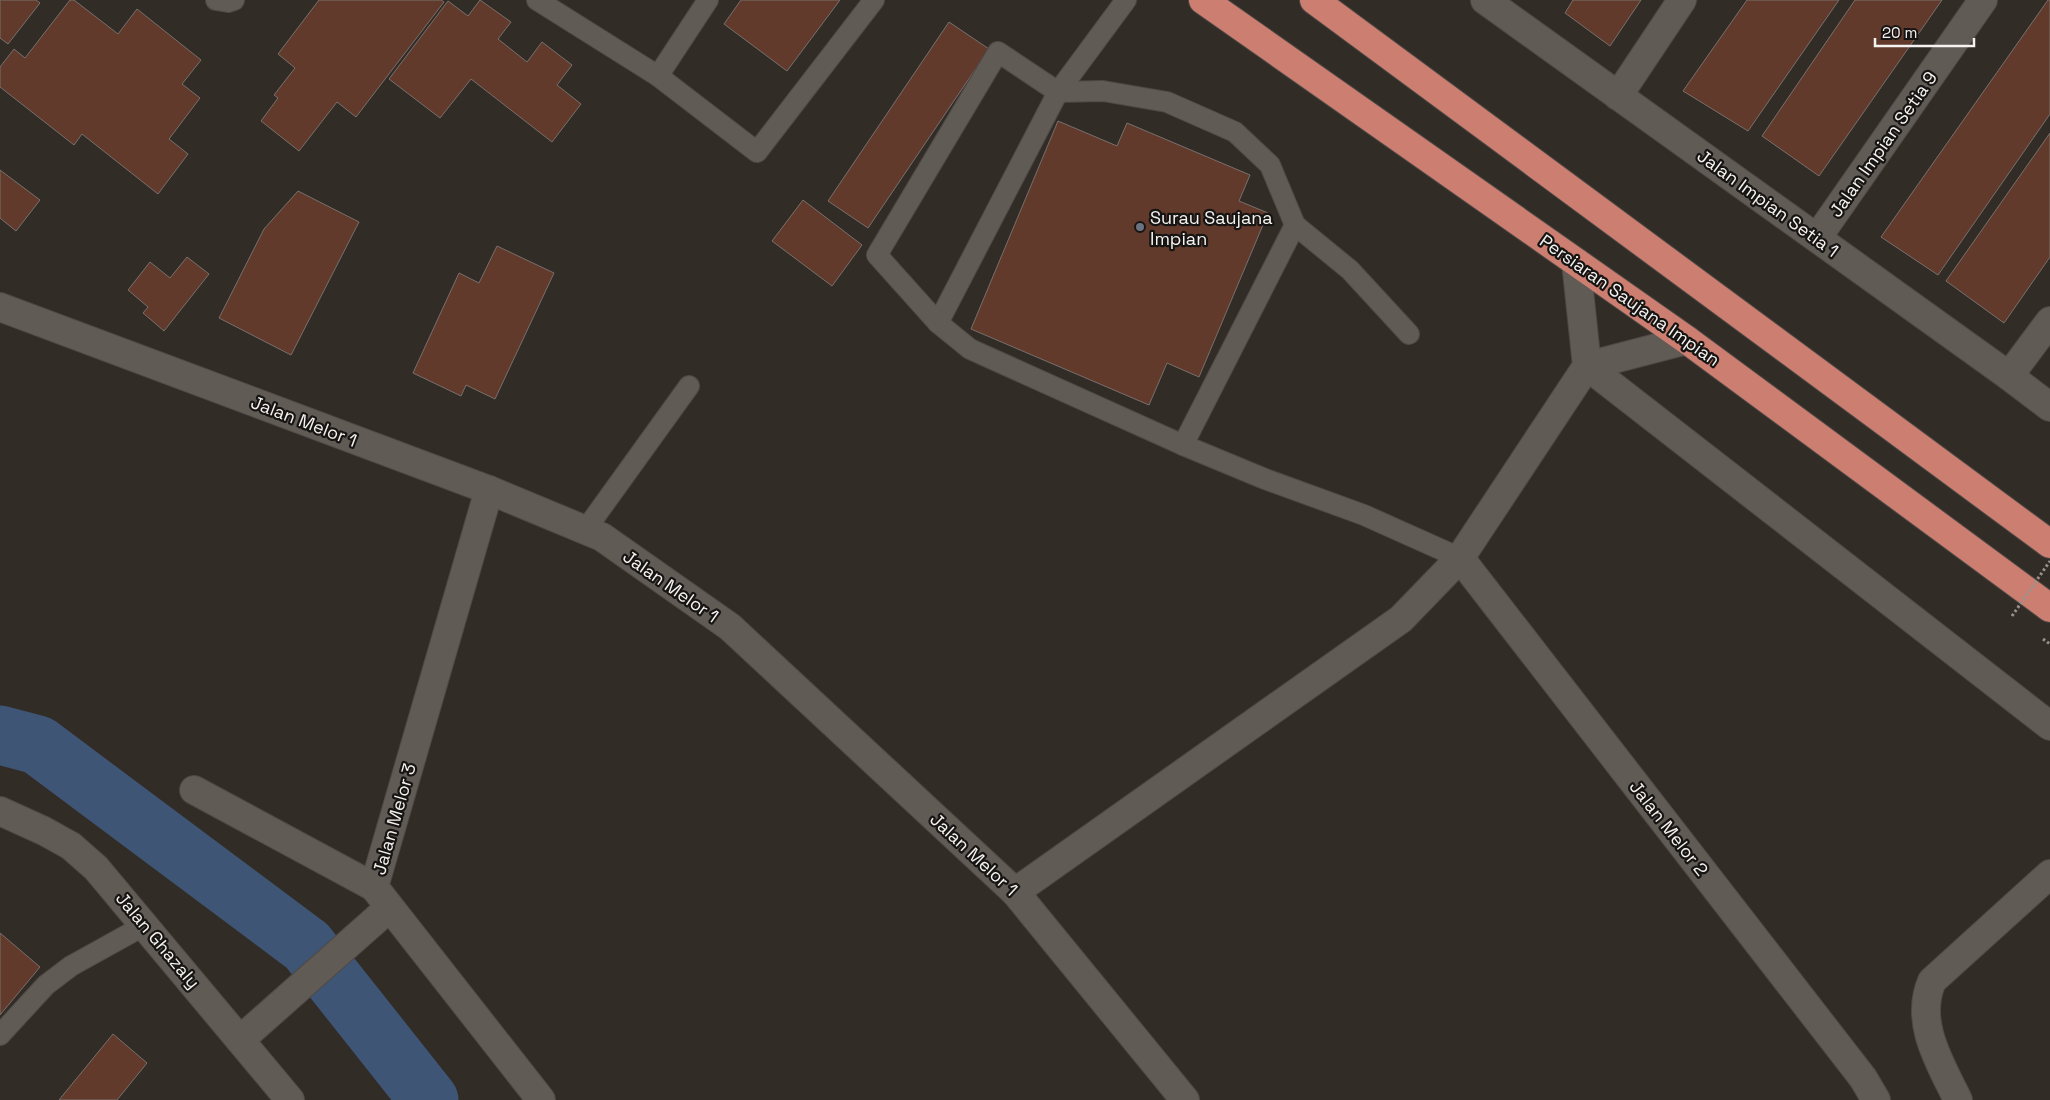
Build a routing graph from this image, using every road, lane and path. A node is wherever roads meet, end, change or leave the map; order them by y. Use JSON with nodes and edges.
{"nodes":[{"id":1,"x":216,"y":0,"type":"edge"},
{"id":2,"x":234,"y":0,"type":"edge"},
{"id":3,"x":537,"y":0,"type":"edge"},
{"id":4,"x":708,"y":0,"type":"edge"},
{"id":5,"x":874,"y":0,"type":"edge"},
{"id":6,"x":1126,"y":0,"type":"edge"},
{"id":7,"x":1203,"y":0,"type":"edge"},
{"id":8,"x":1314,"y":0,"type":"edge"},
{"id":9,"x":1485,"y":0,"type":"edge"},
{"id":10,"x":1682,"y":0,"type":"edge"},
{"id":11,"x":1983,"y":0,"type":"edge"},
{"id":12,"x":658,"y":76,"type":"junction"},
{"id":13,"x":1058,"y":92,"type":"junction"},
{"id":14,"x":1618,"y":96,"type":"junction"},
{"id":15,"x":1295,"y":225,"type":"junction"},
{"id":16,"x":1817,"y":238,"type":"junction"},
{"id":17,"x":1576,"y":262,"type":"junction"},
{"id":18,"x":0,"y":307,"type":"edge"},
{"id":19,"x":2050,"y":321,"type":"edge"},
{"id":20,"x":938,"y":323,"type":"junction"},
{"id":21,"x":1409,"y":334,"type":"dead end"},
{"id":22,"x":1687,"y":340,"type":"junction"},
{"id":23,"x":1587,"y":366,"type":"junction"},
{"id":24,"x":2009,"y":376,"type":"junction"},
{"id":25,"x":689,"y":386,"type":"dead end"},
{"id":26,"x":2050,"y":407,"type":"edge"},
{"id":27,"x":1183,"y":445,"type":"junction"},
{"id":28,"x":489,"y":490,"type":"junction"},
{"id":29,"x":586,"y":530,"type":"junction"},
{"id":30,"x":2050,"y":544,"type":"edge"},
{"id":31,"x":1460,"y":558,"type":"junction"},
{"id":32,"x":2050,"y":561,"type":"edge"},
{"id":33,"x":2050,"y":608,"type":"edge"},
{"id":34,"x":2012,"y":616,"type":"dead end"},
{"id":35,"x":2050,"y":726,"type":"edge"},
{"id":36,"x":194,"y":790,"type":"dead end"},
{"id":37,"x":0,"y":812,"type":"edge"},
{"id":38,"x":2050,"y":874,"type":"edge"},
{"id":39,"x":1015,"y":892,"type":"junction"},
{"id":40,"x":378,"y":907,"type":"junction"},
{"id":41,"x":145,"y":925,"type":"junction"},
{"id":42,"x":0,"y":1035,"type":"edge"},
{"id":43,"x":240,"y":1040,"type":"junction"},
{"id":44,"x":290,"y":1100,"type":"edge"},
{"id":45,"x":541,"y":1100,"type":"edge"},
{"id":46,"x":1185,"y":1100,"type":"edge"},
{"id":47,"x":1876,"y":1100,"type":"edge"},
{"id":48,"x":1958,"y":1100,"type":"edge"}],
"edges":[{"from":1,"to":2,"type":"lane"},
{"from":3,"to":12,"type":"lane"},
{"from":4,"to":12,"type":"lane"},
{"from":5,"to":12,"type":"lane"},
{"from":6,"to":13,"type":"lane"},
{"from":7,"to":17,"type":"highway","name":"Persiaran Saujana Impian"},
{"from":8,"to":30,"type":"highway"},
{"from":9,"to":14,"type":"street","name":"Jalan Impian Setia 1"},
{"from":10,"to":14,"type":"street"},
{"from":11,"to":16,"type":"street","name":"Jalan Impian Setia 9"},
{"from":13,"to":15,"type":"lane"},
{"from":13,"to":20,"type":"lane"},
{"from":13,"to":20,"type":"lane"},
{"from":14,"to":16,"type":"street","name":"Jalan Impian Setia 1"},
{"from":15,"to":21,"type":"lane"},
{"from":15,"to":27,"type":"lane"},
{"from":16,"to":24,"type":"street","name":"Jalan Impian Setia 1"},
{"from":17,"to":22,"type":"highway","name":"Persiaran Saujana Impian"},
{"from":17,"to":23,"type":"street"},
{"from":18,"to":28,"type":"street","name":"Jalan Melor 1"},
{"from":19,"to":24,"type":"street"},
{"from":20,"to":27,"type":"lane"},
{"from":22,"to":23,"type":"street"},
{"from":22,"to":33,"type":"highway","name":"Persiaran Saujana Impian"},
{"from":23,"to":31,"type":"street"},
{"from":23,"to":35,"type":"street"},
{"from":24,"to":26,"type":"street","name":"Jalan Impian Setia 1"},
{"from":25,"to":29,"type":"lane"},
{"from":27,"to":31,"type":"lane"},
{"from":28,"to":29,"type":"street","name":"Jalan Melor 1"},
{"from":28,"to":40,"type":"street","name":"Jalan Melor 3"},
{"from":29,"to":39,"type":"street","name":"Jalan Melor 1"},
{"from":31,"to":39,"type":"street"},
{"from":31,"to":47,"type":"street","name":"Jalan Melor 2"},
{"from":32,"to":34,"type":"path","bridge":true},
{"from":36,"to":40,"type":"street"},
{"from":37,"to":41,"type":"street","name":"Jalan Ghazaly"},
{"from":38,"to":48,"type":"street"},
{"from":39,"to":46,"type":"street","name":"Jalan Melor 1"},
{"from":40,"to":43,"type":"street"},
{"from":40,"to":45,"type":"street"},
{"from":41,"to":42,"type":"lane"},
{"from":41,"to":43,"type":"street","name":"Jalan Ghazaly"},
{"from":43,"to":44,"type":"street","name":"Jalan Ghazaly"}]}
